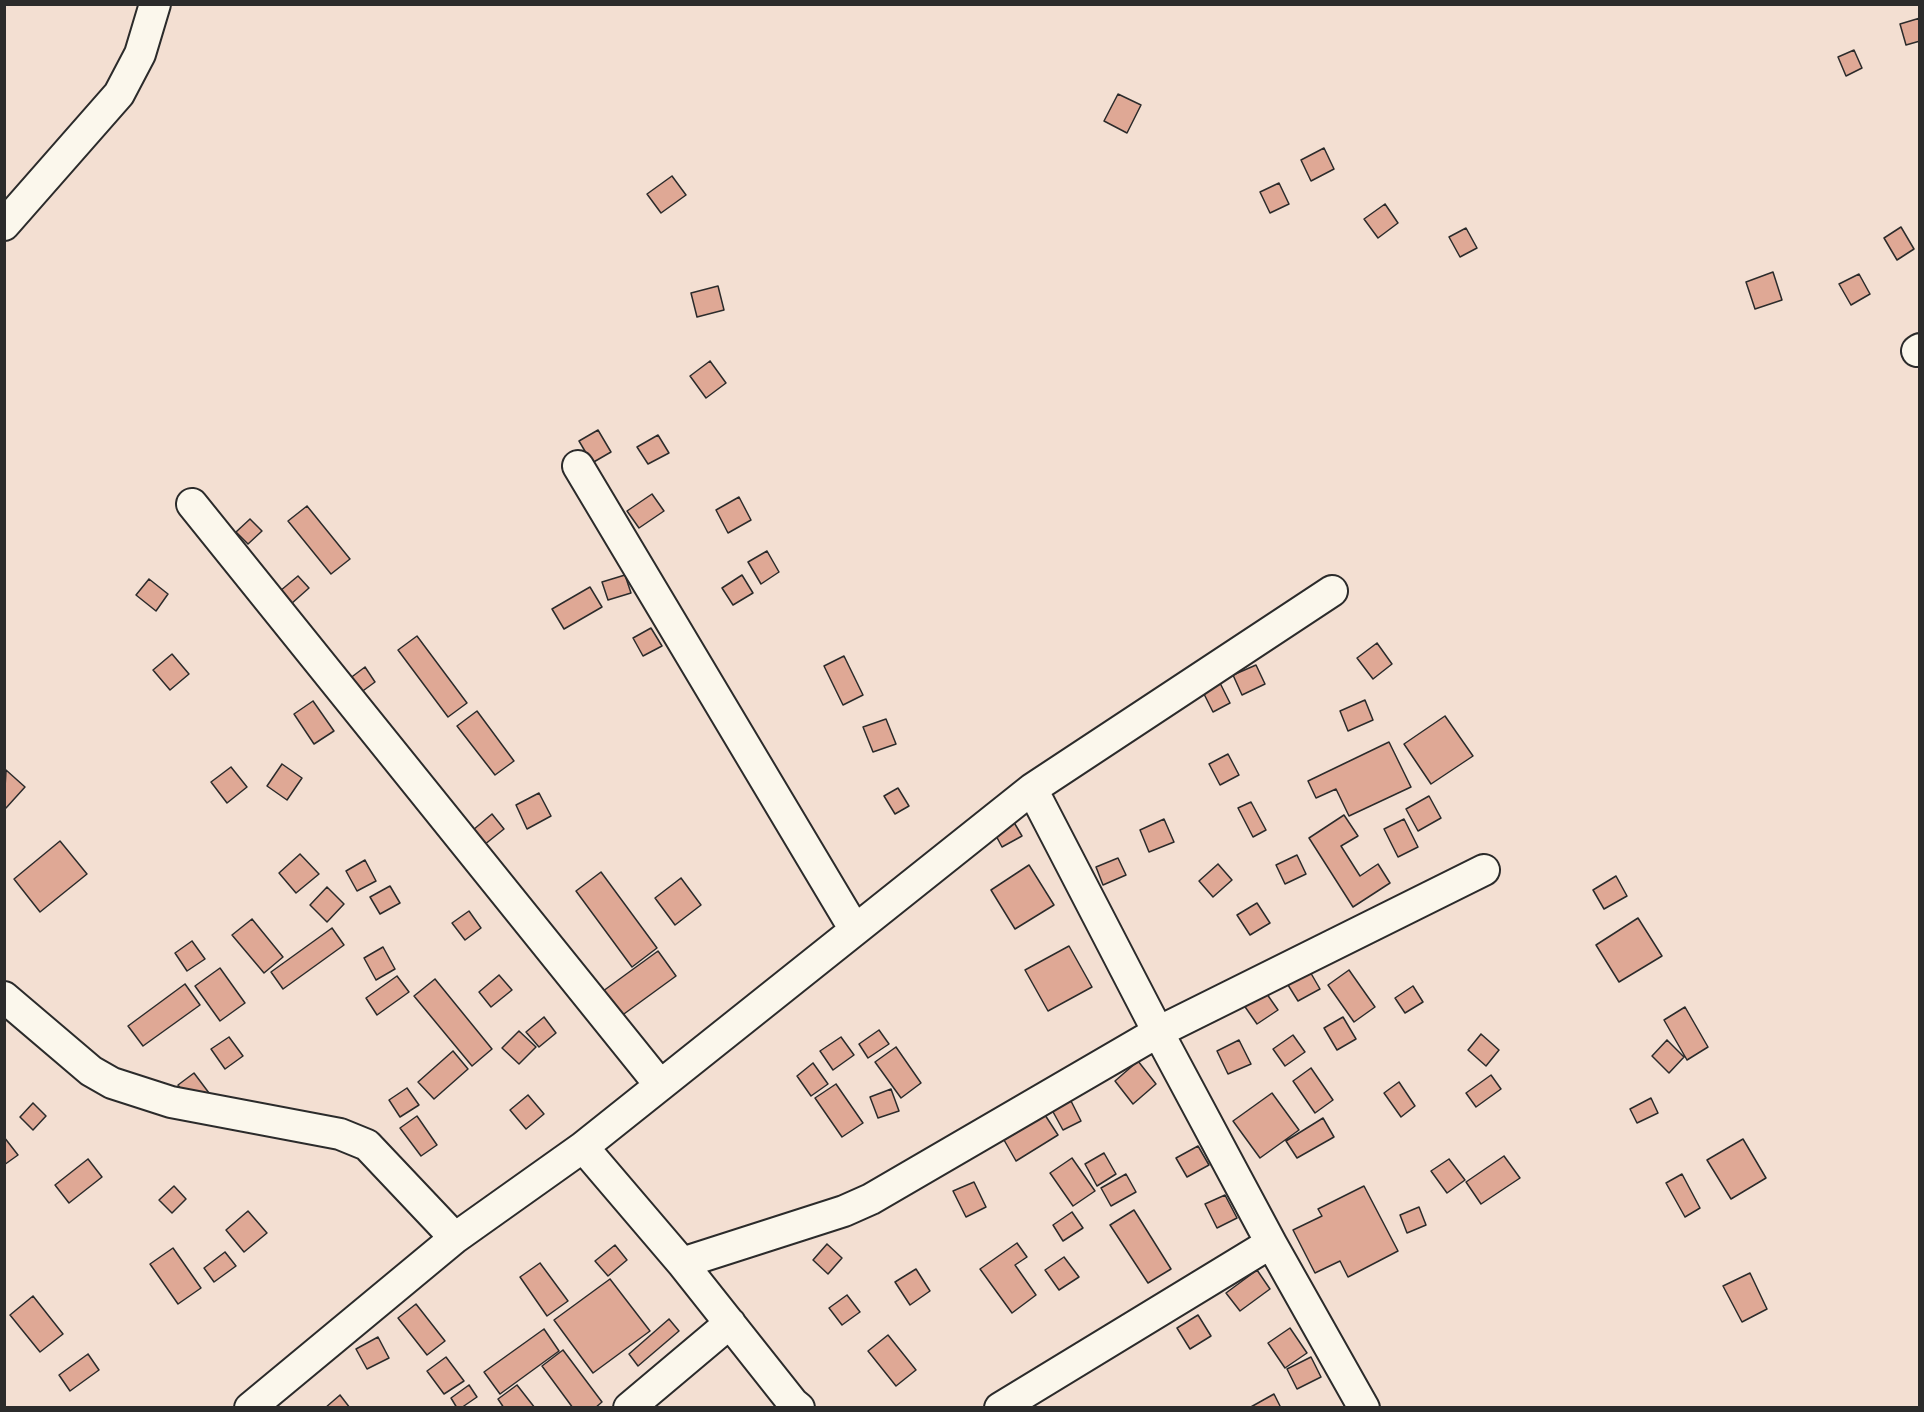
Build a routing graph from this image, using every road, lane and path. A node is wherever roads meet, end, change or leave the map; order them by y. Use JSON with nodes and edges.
{"nodes":[{"id":1,"x":155,"y":4,"type":"edge"},
{"id":2,"x":4,"y":225,"type":"edge"},
{"id":3,"x":578,"y":466,"type":"dead end"},
{"id":4,"x":192,"y":504,"type":"dead end"},
{"id":5,"x":1332,"y":591,"type":"dead end"},
{"id":6,"x":1032,"y":789,"type":"junction"},
{"id":7,"x":1484,"y":870,"type":"dead end"},
{"id":8,"x":855,"y":930,"type":"junction"},
{"id":9,"x":4,"y":997,"type":"edge"},
{"id":10,"x":1158,"y":1032,"type":"junction"},
{"id":11,"x":660,"y":1085,"type":"junction"},
{"id":12,"x":583,"y":1147,"type":"junction"},
{"id":13,"x":455,"y":1238,"type":"junction"},
{"id":14,"x":1271,"y":1243,"type":"junction"},
{"id":15,"x":682,"y":1263,"type":"junction"},
{"id":16,"x":730,"y":1323,"type":"junction"},
{"id":17,"x":249,"y":1407,"type":"edge"},
{"id":18,"x":629,"y":1407,"type":"edge"},
{"id":19,"x":799,"y":1407,"type":"edge"},
{"id":20,"x":1000,"y":1407,"type":"edge"},
{"id":21,"x":1364,"y":1407,"type":"edge"}],
"edges":[{"from":1,"to":2,"type":"street"},
{"from":3,"to":8,"type":"street"},
{"from":4,"to":11,"type":"street"},
{"from":5,"to":6,"type":"street"},
{"from":6,"to":8,"type":"street"},
{"from":6,"to":10,"type":"street"},
{"from":7,"to":10,"type":"street"},
{"from":8,"to":11,"type":"street"},
{"from":9,"to":13,"type":"street"},
{"from":10,"to":14,"type":"street"},
{"from":10,"to":15,"type":"street"},
{"from":11,"to":12,"type":"street"},
{"from":12,"to":13,"type":"street"},
{"from":12,"to":15,"type":"street"},
{"from":13,"to":17,"type":"street"},
{"from":14,"to":20,"type":"street"},
{"from":14,"to":21,"type":"street"},
{"from":15,"to":16,"type":"street"},
{"from":16,"to":18,"type":"street"},
{"from":16,"to":19,"type":"street"}]}
